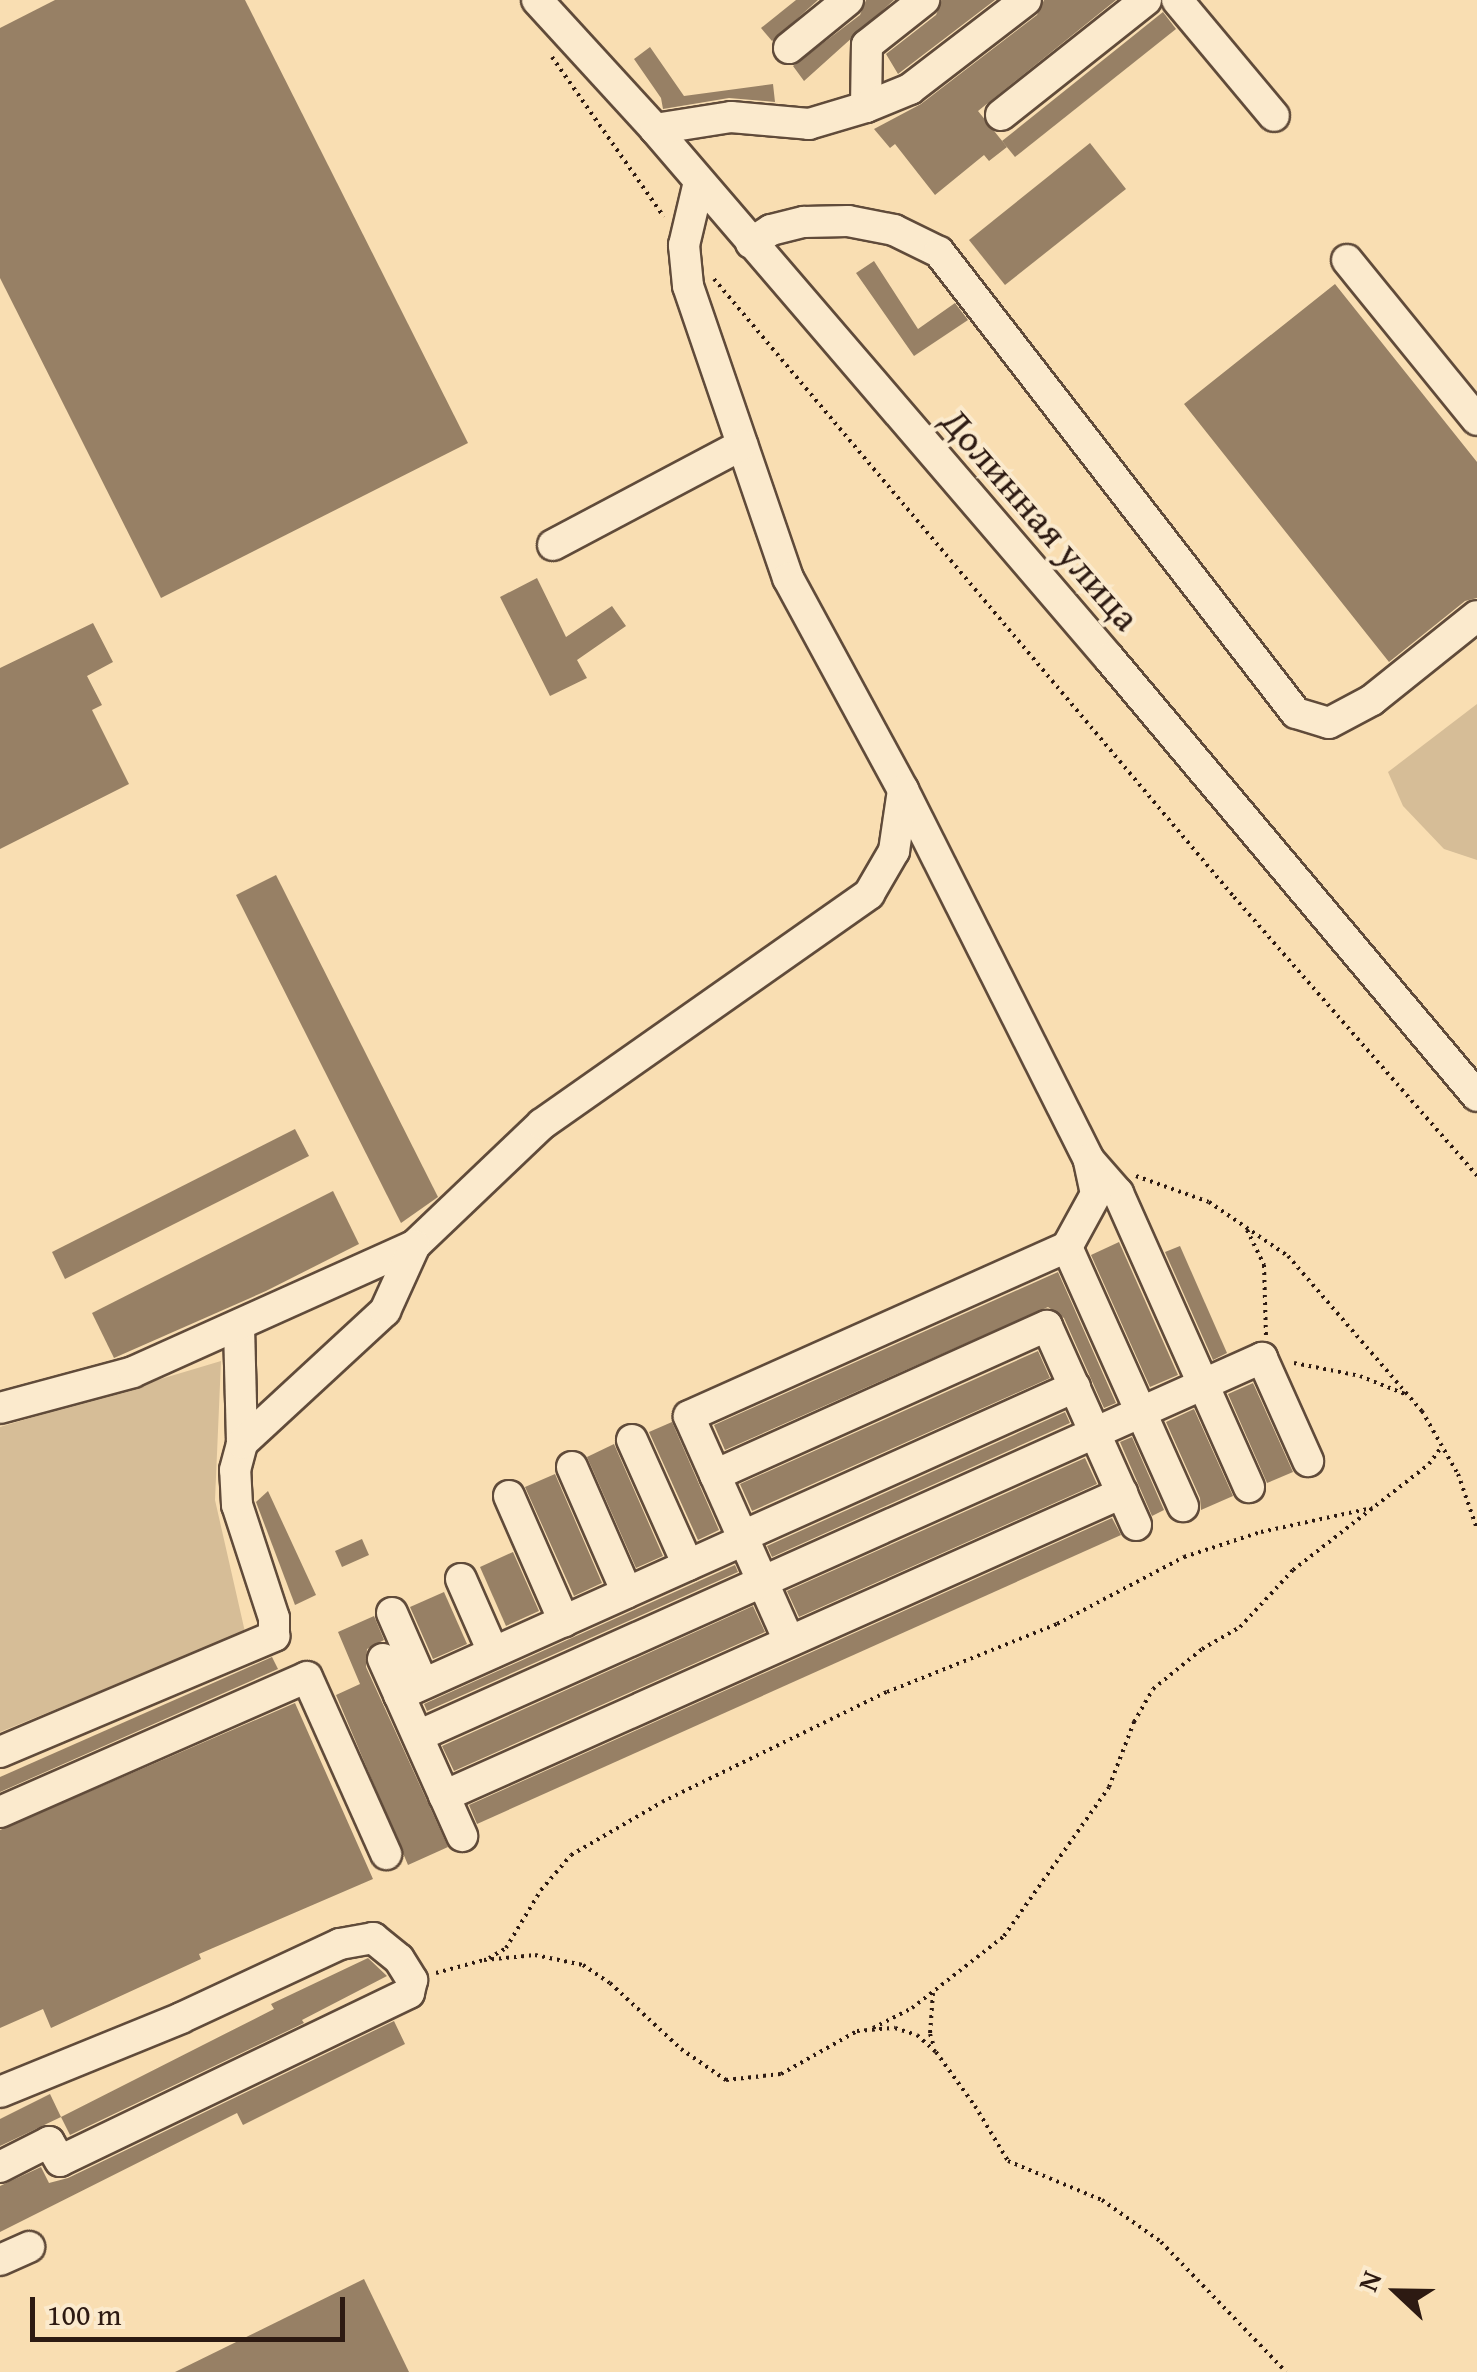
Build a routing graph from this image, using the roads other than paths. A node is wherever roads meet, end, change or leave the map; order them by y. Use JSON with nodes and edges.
{"nodes":[{"id":1,"x":536,"y":0,"type":"edge"},
{"id":2,"x":848,"y":0,"type":"edge"},
{"id":3,"x":924,"y":0,"type":"edge"},
{"id":4,"x":1026,"y":0,"type":"edge"},
{"id":5,"x":1146,"y":0,"type":"edge"},
{"id":6,"x":1178,"y":0,"type":"edge"},
{"id":7,"x":789,"y":48,"type":"dead end"},
{"id":8,"x":866,"y":107,"type":"junction"},
{"id":9,"x":1001,"y":116,"type":"dead end"},
{"id":10,"x":1274,"y":116,"type":"dead end"},
{"id":11,"x":654,"y":129,"type":"junction"},
{"id":12,"x":698,"y":186,"type":"junction"},
{"id":13,"x":751,"y":243,"type":"junction"},
{"id":14,"x":1347,"y":260,"type":"dead end"},
{"id":15,"x":1477,"y":420,"type":"edge"},
{"id":16,"x":742,"y":445,"type":"junction"},
{"id":17,"x":553,"y":545,"type":"dead end"},
{"id":18,"x":1477,"y":616,"type":"edge"},
{"id":19,"x":903,"y":790,"type":"junction"},
{"id":20,"x":1476,"y":1092,"type":"edge"},
{"id":21,"x":1089,"y":1160,"type":"junction"},
{"id":22,"x":415,"y":1245,"type":"junction"},
{"id":23,"x":1068,"y":1247,"type":"junction"},
{"id":24,"x":239,"y":1327,"type":"junction"},
{"id":25,"x":1203,"y":1385,"type":"junction"},
{"id":26,"x":1075,"y":1387,"type":"junction"},
{"id":27,"x":0,"y":1408,"type":"edge"},
{"id":28,"x":1141,"y":1412,"type":"junction"},
{"id":29,"x":1095,"y":1433,"type":"junction"},
{"id":30,"x":632,"y":1440,"type":"dead end"},
{"id":31,"x":242,"y":1443,"type":"junction"},
{"id":32,"x":1308,"y":1461,"type":"dead end"},
{"id":33,"x":572,"y":1468,"type":"dead end"},
{"id":34,"x":715,"y":1475,"type":"junction"},
{"id":35,"x":1249,"y":1487,"type":"dead end"},
{"id":36,"x":1122,"y":1493,"type":"junction"},
{"id":37,"x":509,"y":1496,"type":"dead end"},
{"id":38,"x":1182,"y":1506,"type":"dead end"},
{"id":39,"x":1136,"y":1525,"type":"dead end"},
{"id":40,"x":743,"y":1538,"type":"junction"},
{"id":41,"x":688,"y":1565,"type":"junction"},
{"id":42,"x":461,"y":1579,"type":"dead end"},
{"id":43,"x":763,"y":1582,"type":"junction"},
{"id":44,"x":627,"y":1592,"type":"junction"},
{"id":45,"x":392,"y":1613,"type":"dead end"},
{"id":46,"x":564,"y":1621,"type":"junction"},
{"id":47,"x":789,"y":1642,"type":"junction"},
{"id":48,"x":494,"y":1652,"type":"junction"},
{"id":49,"x":383,"y":1659,"type":"dead end"},
{"id":50,"x":411,"y":1689,"type":"junction"},
{"id":51,"x":418,"y":1736,"type":"junction"},
{"id":52,"x":0,"y":1752,"type":"edge"},
{"id":53,"x":444,"y":1796,"type":"junction"},
{"id":54,"x":0,"y":1812,"type":"edge"},
{"id":55,"x":462,"y":1836,"type":"dead end"},
{"id":56,"x":386,"y":1854,"type":"dead end"},
{"id":57,"x":0,"y":2092,"type":"edge"},
{"id":58,"x":0,"y":2166,"type":"edge"},
{"id":59,"x":29,"y":2247,"type":"dead end"},
{"id":60,"x":0,"y":2260,"type":"edge"}],
"edges":[{"from":1,"to":11,"type":"street","name":"Долинная улица"},
{"from":2,"to":7,"type":"street"},
{"from":3,"to":8,"type":"street"},
{"from":4,"to":8,"type":"street"},
{"from":5,"to":9,"type":"street"},
{"from":6,"to":10,"type":"street"},
{"from":8,"to":11,"type":"street"},
{"from":11,"to":12,"type":"street","name":"Долинная улица"},
{"from":12,"to":13,"type":"street","name":"Долинная улица"},
{"from":12,"to":16,"type":"street"},
{"from":13,"to":18,"type":"street"},
{"from":13,"to":20,"type":"street","name":"Долинная улица"},
{"from":14,"to":15,"type":"street"},
{"from":16,"to":17,"type":"street"},
{"from":16,"to":19,"type":"street"},
{"from":19,"to":21,"type":"street"},
{"from":19,"to":22,"type":"street"},
{"from":21,"to":23,"type":"street"},
{"from":21,"to":25,"type":"street"},
{"from":22,"to":24,"type":"street"},
{"from":22,"to":31,"type":"street"},
{"from":23,"to":28,"type":"street"},
{"from":23,"to":34,"type":"street"},
{"from":24,"to":27,"type":"street"},
{"from":24,"to":31,"type":"street"},
{"from":25,"to":28,"type":"street"},
{"from":25,"to":32,"type":"street"},
{"from":25,"to":35,"type":"street"},
{"from":26,"to":29,"type":"street"},
{"from":26,"to":34,"type":"street"},
{"from":26,"to":40,"type":"street"},
{"from":28,"to":29,"type":"street"},
{"from":28,"to":38,"type":"street"},
{"from":29,"to":36,"type":"street"},
{"from":29,"to":43,"type":"street"},
{"from":30,"to":41,"type":"street"},
{"from":31,"to":52,"type":"street"},
{"from":33,"to":44,"type":"street"},
{"from":34,"to":40,"type":"street"},
{"from":36,"to":39,"type":"street"},
{"from":36,"to":47,"type":"street"},
{"from":37,"to":46,"type":"street"},
{"from":40,"to":41,"type":"street"},
{"from":40,"to":43,"type":"street"},
{"from":41,"to":44,"type":"street"},
{"from":42,"to":48,"type":"street"},
{"from":43,"to":47,"type":"street"},
{"from":43,"to":51,"type":"street"},
{"from":44,"to":46,"type":"street"},
{"from":45,"to":50,"type":"street"},
{"from":46,"to":48,"type":"street"},
{"from":47,"to":53,"type":"street"},
{"from":48,"to":50,"type":"street"},
{"from":49,"to":50,"type":"street"},
{"from":50,"to":51,"type":"street"},
{"from":51,"to":53,"type":"street"},
{"from":53,"to":55,"type":"street"},
{"from":54,"to":56,"type":"street"},
{"from":57,"to":58,"type":"street"},
{"from":59,"to":60,"type":"street"}]}
